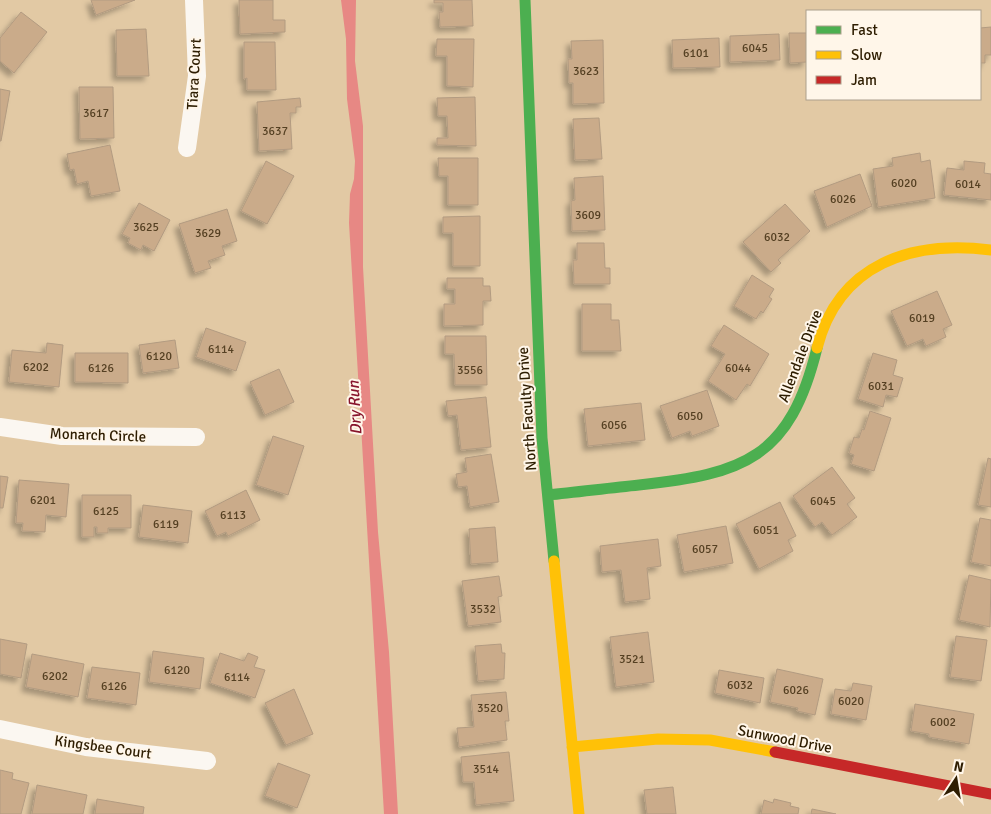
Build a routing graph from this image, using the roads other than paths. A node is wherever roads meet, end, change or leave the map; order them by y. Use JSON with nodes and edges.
{"nodes":[{"id":1,"x":194,"y":0,"type":"edge"},
{"id":2,"x":525,"y":0,"type":"edge"},
{"id":3,"x":187,"y":148,"type":"dead end"},
{"id":4,"x":991,"y":250,"type":"edge"},
{"id":5,"x":0,"y":427,"type":"edge"},
{"id":6,"x":196,"y":437,"type":"dead end"},
{"id":7,"x":548,"y":495,"type":"junction"},
{"id":8,"x":0,"y":730,"type":"edge"},
{"id":9,"x":572,"y":747,"type":"junction"},
{"id":10,"x":207,"y":761,"type":"dead end"},
{"id":11,"x":991,"y":794,"type":"edge"},
{"id":12,"x":579,"y":814,"type":"edge"}],
"edges":[{"from":1,"to":3,"type":"street","name":"Tiara Court"},
{"from":2,"to":7,"type":"street","name":"North Faculty Drive"},
{"from":4,"to":7,"type":"street","name":"Allendale Drive"},
{"from":5,"to":6,"type":"street","name":"Monarch Circle"},
{"from":7,"to":9,"type":"street","name":"North Faculty Drive"},
{"from":8,"to":10,"type":"street","name":"Kingsbee Court"},
{"from":9,"to":11,"type":"street","name":"Sunwood Drive"},
{"from":9,"to":12,"type":"street","name":"North Faculty Drive"}]}
